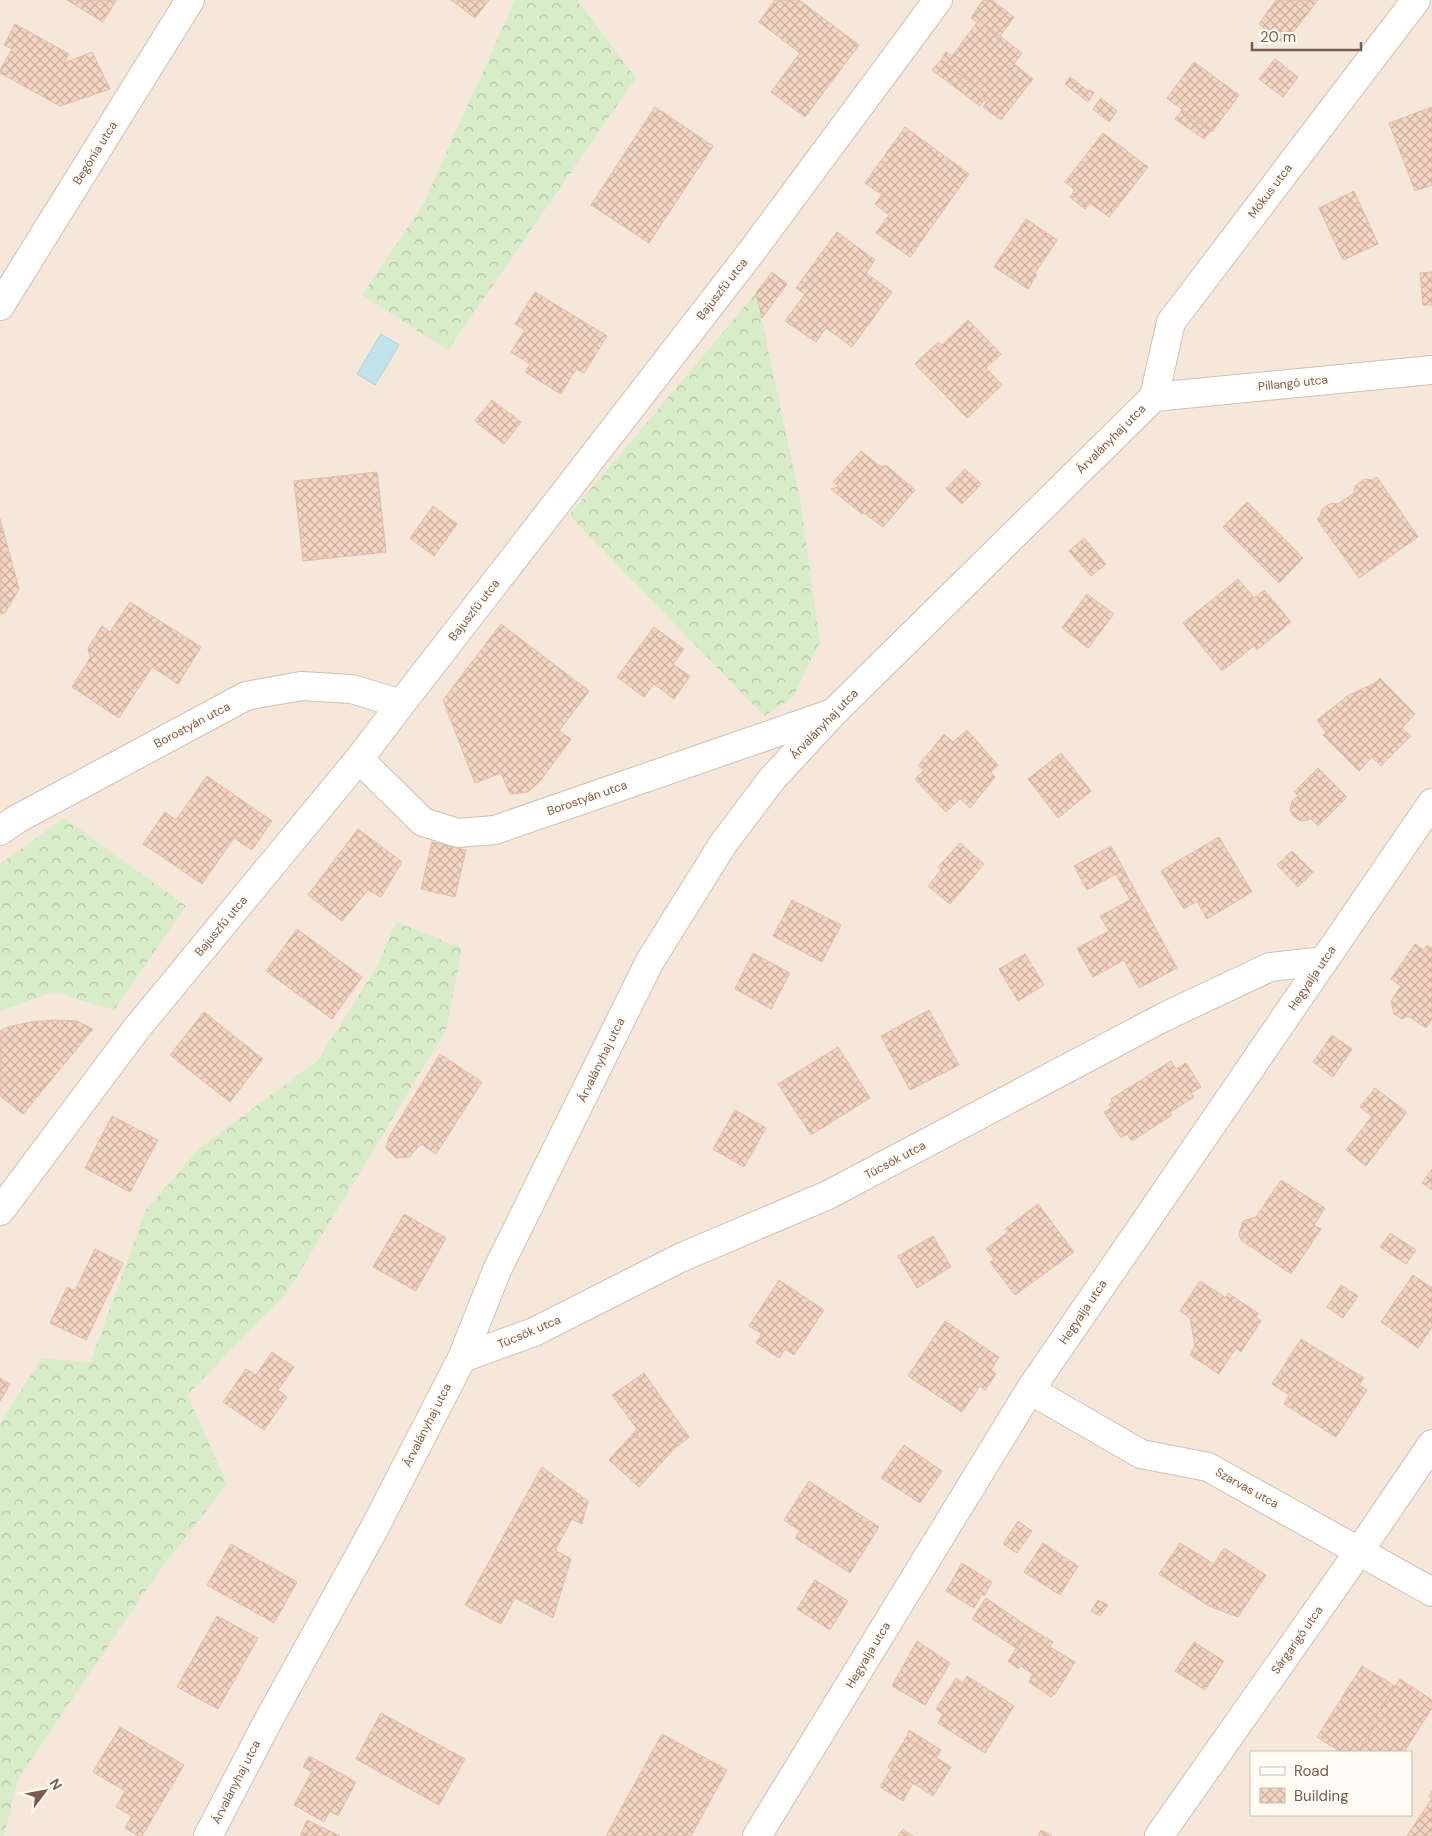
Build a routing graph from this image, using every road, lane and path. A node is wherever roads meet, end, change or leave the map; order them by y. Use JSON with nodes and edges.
{"nodes":[{"id":1,"x":190,"y":0,"type":"edge"},
{"id":2,"x":938,"y":0,"type":"edge"},
{"id":3,"x":1421,"y":1,"type":"edge"},
{"id":4,"x":0,"y":306,"type":"edge"},
{"id":5,"x":1432,"y":370,"type":"edge"},
{"id":6,"x":1154,"y":397,"type":"junction"},
{"id":7,"x":401,"y":704,"type":"junction"},
{"id":8,"x":834,"y":712,"type":"junction"},
{"id":9,"x":359,"y":758,"type":"junction"},
{"id":10,"x":1432,"y":803,"type":"edge"},
{"id":11,"x":0,"y":831,"type":"edge"},
{"id":12,"x":1324,"y":961,"type":"junction"},
{"id":13,"x":0,"y":1211,"type":"edge"},
{"id":14,"x":462,"y":1358,"type":"junction"},
{"id":15,"x":1030,"y":1390,"type":"junction"},
{"id":16,"x":1432,"y":1444,"type":"edge"},
{"id":17,"x":1360,"y":1550,"type":"junction"},
{"id":18,"x":1432,"y":1592,"type":"edge"},
{"id":19,"x":208,"y":1836,"type":"edge"},
{"id":20,"x":758,"y":1836,"type":"edge"},
{"id":21,"x":1159,"y":1836,"type":"edge"}],
"edges":[{"from":1,"to":4,"type":"street","name":"Begónia utca"},
{"from":2,"to":7,"type":"street","name":"Bajuszfű utca"},
{"from":3,"to":6,"type":"street","name":"Mókus utca"},
{"from":5,"to":6,"type":"street","name":"Pillangó utca"},
{"from":6,"to":8,"type":"street","name":"Árvalányhaj utca"},
{"from":7,"to":9,"type":"street","name":"Bajuszfű utca"},
{"from":7,"to":11,"type":"street","name":"Borostyán utca"},
{"from":8,"to":9,"type":"street","name":"Borostyán utca"},
{"from":8,"to":14,"type":"street","name":"Árvalányhaj utca"},
{"from":9,"to":13,"type":"street","name":"Bajuszfű utca"},
{"from":10,"to":12,"type":"street","name":"Hegyalja utca"},
{"from":12,"to":14,"type":"street","name":"Tücsök utca"},
{"from":12,"to":15,"type":"street","name":"Hegyalja utca"},
{"from":14,"to":19,"type":"street","name":"Árvalányhaj utca"},
{"from":15,"to":17,"type":"street","name":"Szarvas utca"},
{"from":15,"to":20,"type":"street","name":"Hegyalja utca"},
{"from":16,"to":17,"type":"street","name":"Sárgarigó utca"},
{"from":17,"to":18,"type":"street","name":"Szarvas utca"},
{"from":17,"to":21,"type":"street","name":"Sárgarigó utca"}]}
